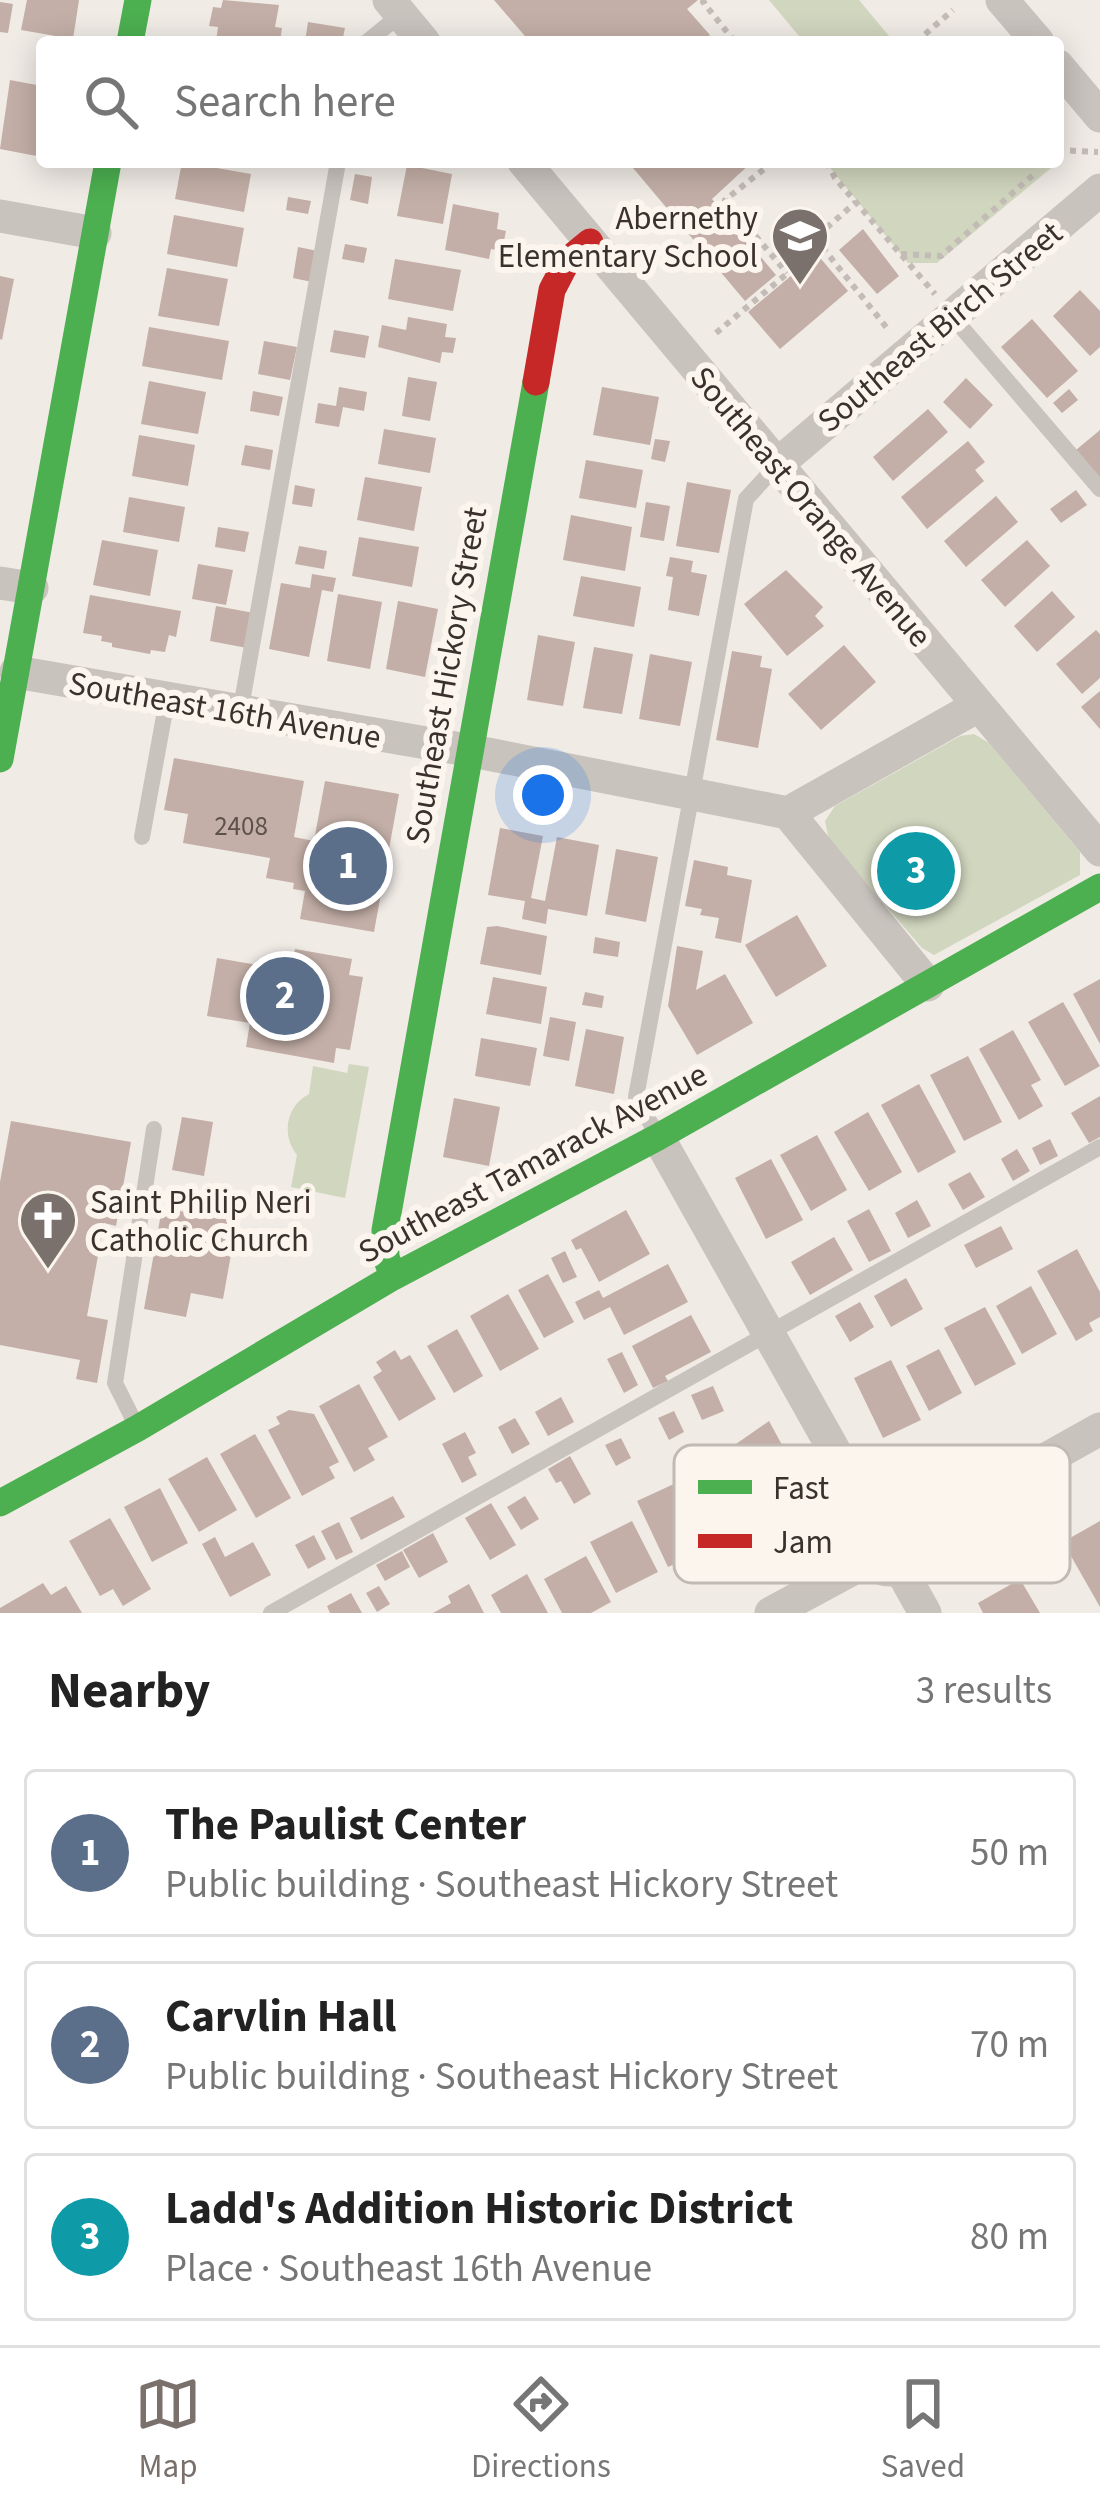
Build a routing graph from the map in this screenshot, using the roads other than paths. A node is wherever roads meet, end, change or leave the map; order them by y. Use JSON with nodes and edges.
{"nodes":[{"id":1,"x":138,"y":0,"type":"edge"},
{"id":2,"x":1002,"y":0,"type":"edge"},
{"id":3,"x":395,"y":7,"type":"edge"},
{"id":4,"x":131,"y":36,"type":"edge"},
{"id":5,"x":372,"y":36,"type":"edge"},
{"id":6,"x":419,"y":36,"type":"edge"},
{"id":7,"x":1033,"y":36,"type":"edge"},
{"id":8,"x":1064,"y":73,"type":"edge"},
{"id":9,"x":1100,"y":116,"type":"edge"},
{"id":10,"x":108,"y":168,"type":"edge"},
{"id":11,"x":337,"y":168,"type":"edge"},
{"id":12,"x":529,"y":168,"type":"edge"},
{"id":13,"x":1100,"y":190,"type":"edge"},
{"id":14,"x":0,"y":216,"type":"edge"},
{"id":15,"x":95,"y":233,"type":"junction"},
{"id":16,"x":590,"y":242,"type":"junction"},
{"id":17,"x":943,"y":305,"type":"junction"},
{"id":18,"x":779,"y":463,"type":"junction"},
{"id":19,"x":1100,"y":490,"type":"edge"},
{"id":20,"x":16,"y":585,"type":"edge"},
{"id":21,"x":16,"y":672,"type":"junction"},
{"id":22,"x":167,"y":700,"type":"junction"},
{"id":23,"x":978,"y":706,"type":"junction"},
{"id":24,"x":240,"y":713,"type":"junction"},
{"id":25,"x":467,"y":750,"type":"junction"},
{"id":26,"x":0,"y":759,"type":"edge"},
{"id":27,"x":691,"y":794,"type":"junction"},
{"id":28,"x":788,"y":812,"type":"junction"},
{"id":29,"x":142,"y":837,"type":"dead end"},
{"id":30,"x":1100,"y":850,"type":"edge"},
{"id":31,"x":1100,"y":887,"type":"edge"},
{"id":32,"x":928,"y":985,"type":"junction"},
{"id":33,"x":154,"y":1129,"type":"dead end"},
{"id":34,"x":658,"y":1137,"type":"junction"},
{"id":35,"x":1100,"y":1147,"type":"edge"},
{"id":36,"x":393,"y":1277,"type":"junction"},
{"id":37,"x":768,"y":1332,"type":"junction"},
{"id":38,"x":137,"y":1428,"type":"junction"},
{"id":39,"x":1100,"y":1429,"type":"edge"},
{"id":40,"x":831,"y":1445,"type":"edge"},
{"id":41,"x":1070,"y":1446,"type":"edge"},
{"id":42,"x":0,"y":1503,"type":"edge"},
{"id":43,"x":826,"y":1583,"type":"edge"},
{"id":44,"x":908,"y":1583,"type":"edge"},
{"id":45,"x":271,"y":1613,"type":"edge"},
{"id":46,"x":771,"y":1613,"type":"edge"},
{"id":47,"x":925,"y":1613,"type":"edge"}],
"edges":[{"from":1,"to":4,"type":"street"},
{"from":2,"to":7,"type":"street"},
{"from":3,"to":5,"type":"lane"},
{"from":3,"to":6,"type":"street"},
{"from":8,"to":9,"type":"street"},
{"from":10,"to":15,"type":"street"},
{"from":11,"to":24,"type":"lane"},
{"from":12,"to":16,"type":"street","name":"Southeast Orange Avenue"},
{"from":13,"to":17,"type":"street","name":"Southeast Birch Street"},
{"from":14,"to":15,"type":"street"},
{"from":15,"to":20,"type":"street"},
{"from":16,"to":18,"type":"street","name":"Southeast Orange Avenue"},
{"from":16,"to":25,"type":"street","name":"Southeast Hickory Street"},
{"from":17,"to":18,"type":"street","name":"Southeast Birch Street"},
{"from":17,"to":19,"type":"lane"},
{"from":18,"to":23,"type":"street","name":"Southeast Orange Avenue"},
{"from":18,"to":27,"type":"lane"},
{"from":20,"to":21,"type":"street"},
{"from":21,"to":22,"type":"street","name":"Southeast 16th Avenue"},
{"from":21,"to":26,"type":"street"},
{"from":22,"to":24,"type":"street","name":"Southeast 16th Avenue"},
{"from":22,"to":29,"type":"lane"},
{"from":23,"to":28,"type":"street"},
{"from":23,"to":30,"type":"street","name":"Southeast Orange Avenue"},
{"from":24,"to":25,"type":"street","name":"Southeast 16th Avenue"},
{"from":25,"to":27,"type":"street","name":"Southeast 16th Avenue"},
{"from":25,"to":36,"type":"street","name":"Southeast Hickory Street"},
{"from":27,"to":28,"type":"street","name":"Southeast 16th Avenue"},
{"from":27,"to":34,"type":"lane"},
{"from":28,"to":32,"type":"street"},
{"from":31,"to":32,"type":"street","name":"Southeast Tamarack Avenue"},
{"from":32,"to":34,"type":"street","name":"Southeast Tamarack Avenue"},
{"from":33,"to":38,"type":"lane"},
{"from":34,"to":36,"type":"street","name":"Southeast Tamarack Avenue"},
{"from":34,"to":37,"type":"street"},
{"from":35,"to":37,"type":"lane"},
{"from":36,"to":38,"type":"street","name":"Southeast Tamarack Avenue"},
{"from":37,"to":40,"type":"street"},
{"from":37,"to":45,"type":"lane"},
{"from":38,"to":42,"type":"street","name":"Southeast Tamarack Avenue"},
{"from":39,"to":41,"type":"street"},
{"from":43,"to":46,"type":"street"},
{"from":44,"to":47,"type":"street"}]}
